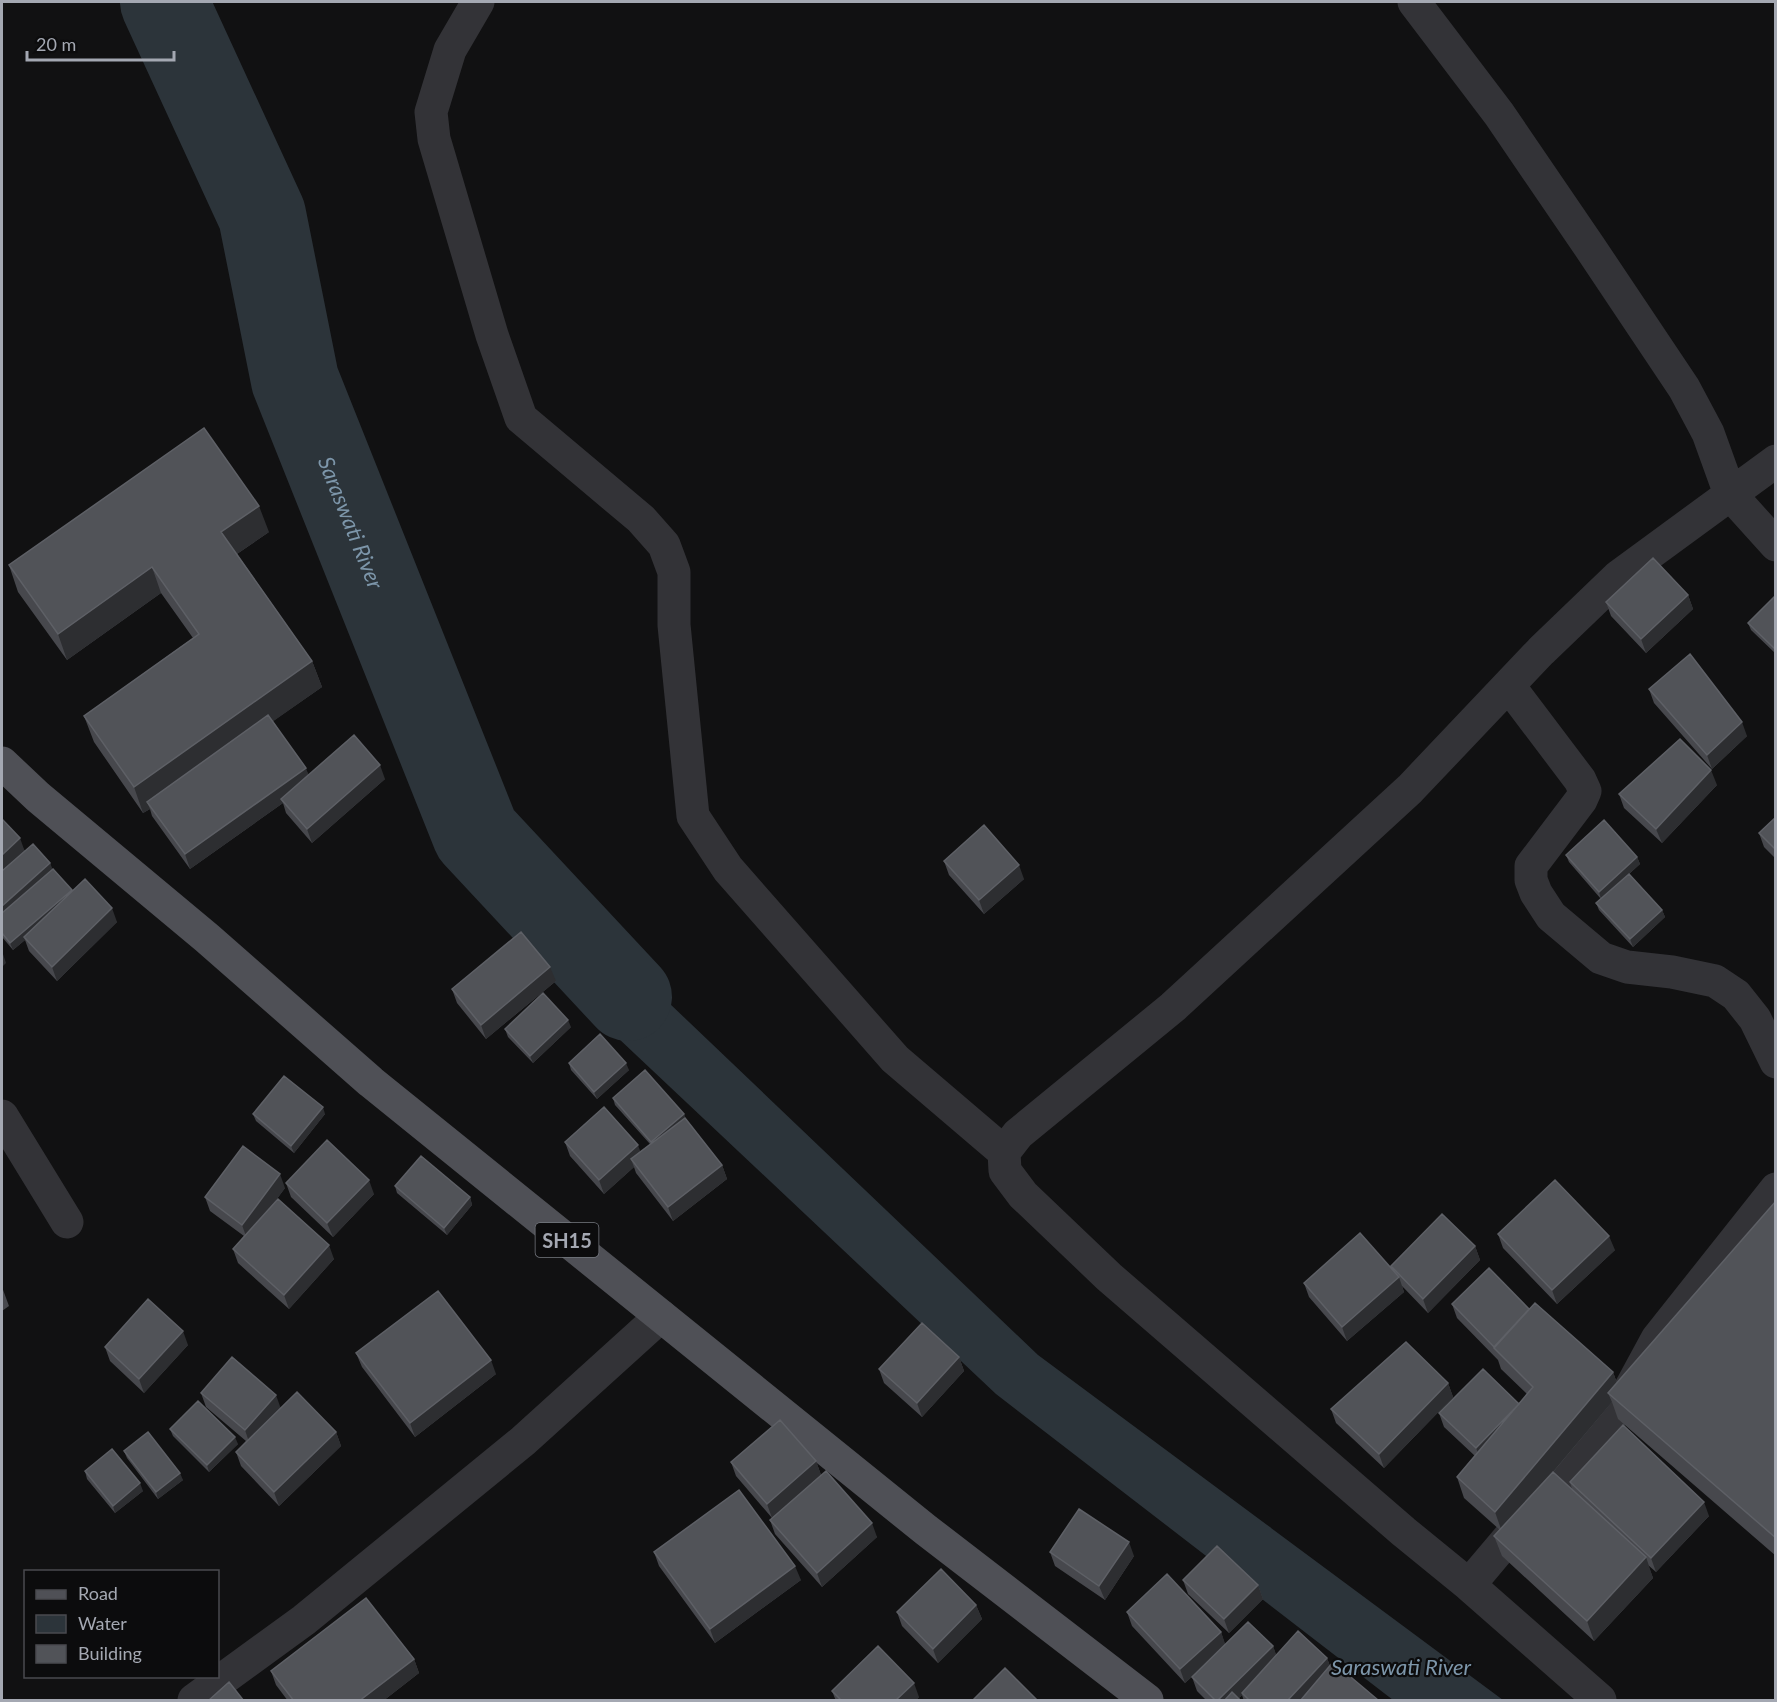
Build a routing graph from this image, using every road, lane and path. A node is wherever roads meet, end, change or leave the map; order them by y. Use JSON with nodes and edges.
{"nodes":[{"id":1,"x":478,"y":2,"type":"edge"},
{"id":2,"x":1414,"y":2,"type":"edge"},
{"id":3,"x":1776,"y":461,"type":"edge"},
{"id":4,"x":1730,"y":495,"type":"junction"},
{"id":5,"x":1776,"y":545,"type":"edge"},
{"id":6,"x":1509,"y":686,"type":"junction"},
{"id":7,"x":2,"y":763,"type":"edge"},
{"id":8,"x":1776,"y":1062,"type":"edge"},
{"id":9,"x":2,"y":1116,"type":"edge"},
{"id":10,"x":1004,"y":1152,"type":"junction"},
{"id":11,"x":1776,"y":1189,"type":"edge"},
{"id":12,"x":67,"y":1221,"type":"dead end"},
{"id":13,"x":662,"y":1316,"type":"junction"},
{"id":14,"x":1468,"y":1585,"type":"junction"},
{"id":15,"x":194,"y":1701,"type":"edge"},
{"id":16,"x":1147,"y":1701,"type":"edge"},
{"id":17,"x":1600,"y":1701,"type":"edge"}],
"edges":[{"from":1,"to":10,"type":"street"},
{"from":2,"to":4,"type":"street"},
{"from":3,"to":4,"type":"street"},
{"from":4,"to":5,"type":"street"},
{"from":4,"to":6,"type":"street"},
{"from":6,"to":8,"type":"street"},
{"from":6,"to":10,"type":"street"},
{"from":7,"to":13,"type":"main road","number":"SH15"},
{"from":9,"to":12,"type":"street"},
{"from":10,"to":14,"type":"street"},
{"from":11,"to":14,"type":"street"},
{"from":13,"to":15,"type":"street"},
{"from":13,"to":16,"type":"main road","number":"SH15"},
{"from":14,"to":17,"type":"street"}]}
